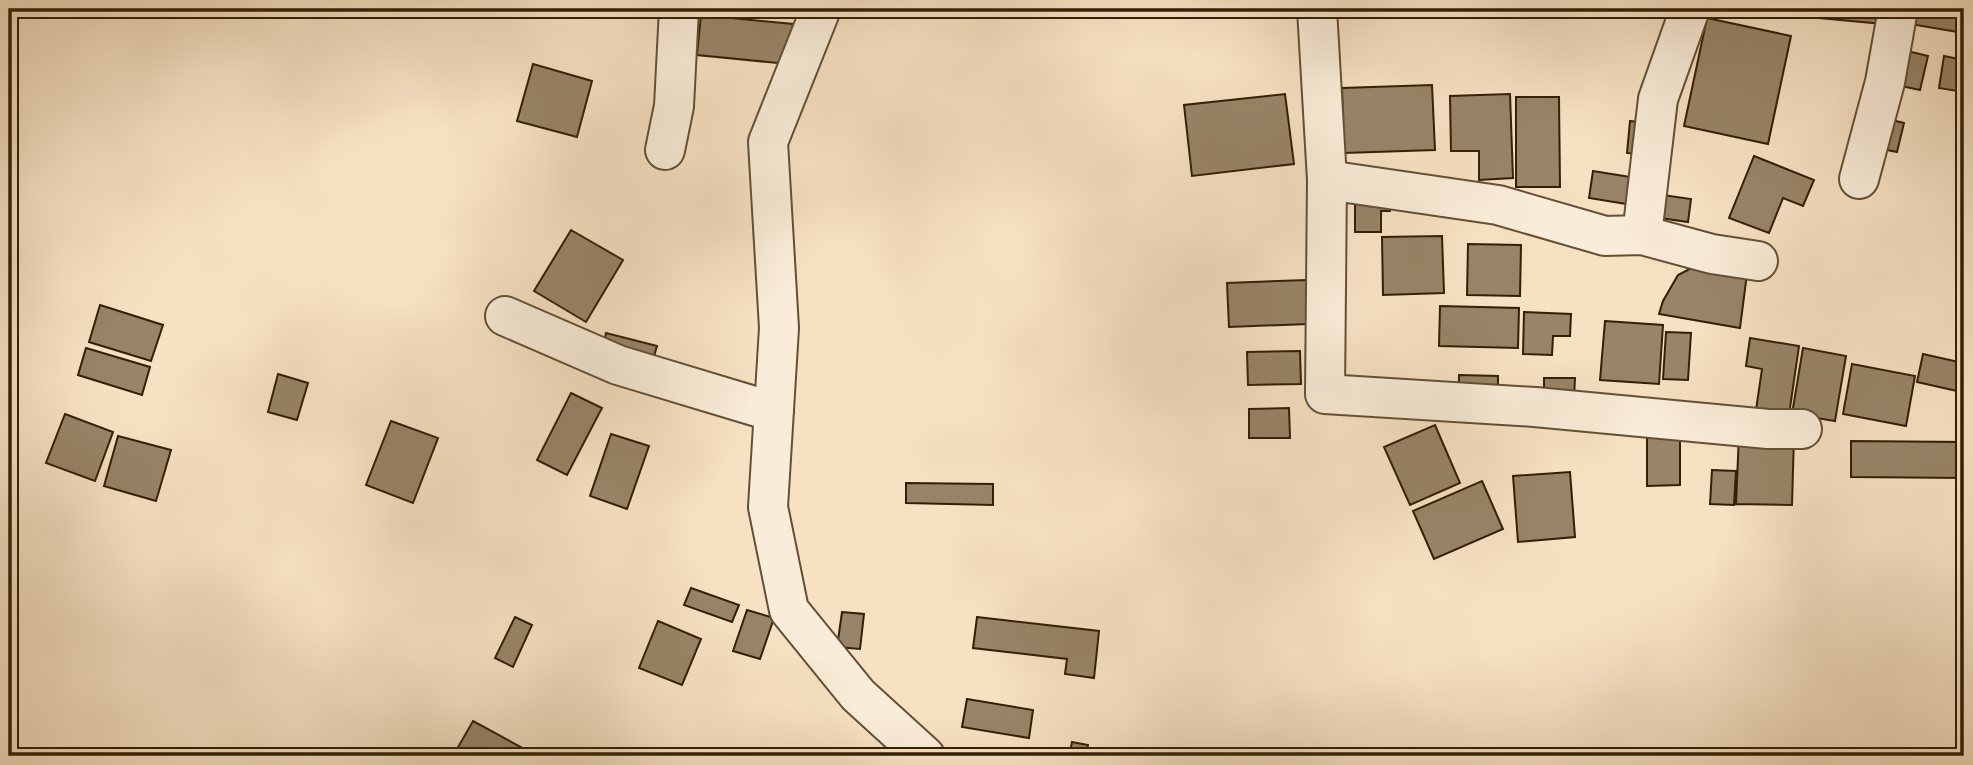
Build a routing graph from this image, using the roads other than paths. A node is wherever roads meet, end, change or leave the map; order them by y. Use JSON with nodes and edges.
{"nodes":[{"id":1,"x":679,"y":9,"type":"edge"},
{"id":2,"x":821,"y":9,"type":"edge"},
{"id":3,"x":1317,"y":9,"type":"edge"},
{"id":4,"x":1690,"y":9,"type":"edge"},
{"id":5,"x":1898,"y":9,"type":"edge"},
{"id":6,"x":665,"y":150,"type":"dead end"},
{"id":7,"x":1859,"y":178,"type":"dead end"},
{"id":8,"x":1327,"y":180,"type":"junction"},
{"id":9,"x":1642,"y":235,"type":"junction"},
{"id":10,"x":1758,"y":261,"type":"dead end"},
{"id":11,"x":505,"y":316,"type":"dead end"},
{"id":12,"x":774,"y":412,"type":"junction"},
{"id":13,"x":1802,"y":429,"type":"dead end"},
{"id":14,"x":925,"y":756,"type":"edge"}],
"edges":[{"from":1,"to":6,"type":"street"},
{"from":2,"to":12,"type":"street"},
{"from":3,"to":8,"type":"street"},
{"from":4,"to":9,"type":"street"},
{"from":5,"to":7,"type":"street"},
{"from":8,"to":9,"type":"street"},
{"from":8,"to":13,"type":"street"},
{"from":9,"to":10,"type":"street"},
{"from":11,"to":12,"type":"street"},
{"from":12,"to":14,"type":"street"}]}
